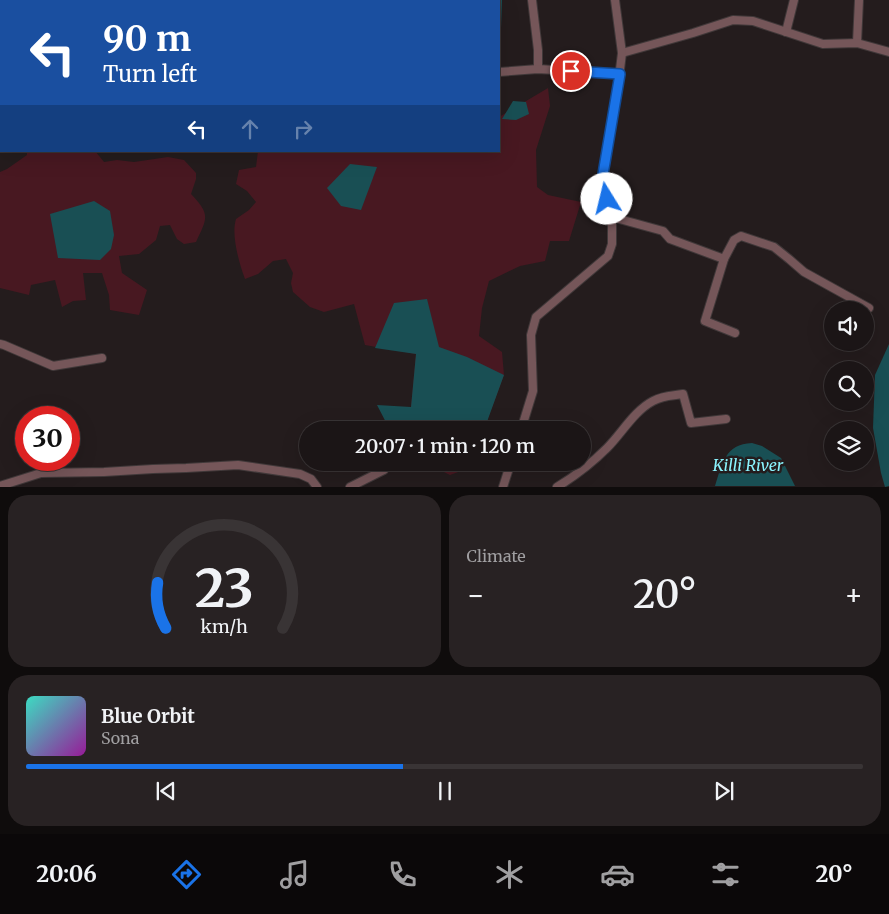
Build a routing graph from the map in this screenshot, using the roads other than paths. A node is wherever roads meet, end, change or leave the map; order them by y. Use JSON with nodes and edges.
{"nodes":[{"id":1,"x":532,"y":0,"type":"edge"},
{"id":2,"x":615,"y":0,"type":"edge"},
{"id":3,"x":794,"y":0,"type":"edge"},
{"id":4,"x":859,"y":0,"type":"edge"},
{"id":5,"x":786,"y":32,"type":"junction"},
{"id":6,"x":857,"y":43,"type":"junction"},
{"id":7,"x":889,"y":52,"type":"edge"},
{"id":8,"x":622,"y":53,"type":"junction"},
{"id":9,"x":538,"y":70,"type":"junction"},
{"id":10,"x":500,"y":72,"type":"edge"},
{"id":11,"x":620,"y":74,"type":"junction"},
{"id":12,"x":612,"y":217,"type":"junction"},
{"id":13,"x":724,"y":259,"type":"junction"},
{"id":14,"x":856,"y":301,"type":"edge"},
{"id":15,"x":734,"y":333,"type":"dead end"},
{"id":16,"x":0,"y":344,"type":"edge"},
{"id":17,"x":102,"y":358,"type":"dead end"},
{"id":18,"x":726,"y":419,"type":"dead end"},
{"id":19,"x":524,"y":421,"type":"edge"},
{"id":20,"x":382,"y":471,"type":"edge"},
{"id":21,"x":508,"y":471,"type":"edge"},
{"id":22,"x":0,"y":486,"type":"edge"},
{"id":23,"x":317,"y":486,"type":"edge"},
{"id":24,"x":350,"y":486,"type":"edge"},
{"id":25,"x":503,"y":486,"type":"edge"},
{"id":26,"x":557,"y":486,"type":"edge"}],
"edges":[{"from":1,"to":9,"type":"street"},
{"from":2,"to":8,"type":"street"},
{"from":3,"to":5,"type":"street"},
{"from":4,"to":6,"type":"street"},
{"from":5,"to":6,"type":"street"},
{"from":5,"to":8,"type":"street"},
{"from":6,"to":7,"type":"street"},
{"from":8,"to":11,"type":"street"},
{"from":9,"to":10,"type":"street"},
{"from":9,"to":11,"type":"street"},
{"from":11,"to":12,"type":"street"},
{"from":12,"to":13,"type":"street"},
{"from":12,"to":19,"type":"street"},
{"from":13,"to":14,"type":"street"},
{"from":13,"to":15,"type":"street"},
{"from":16,"to":17,"type":"street"},
{"from":18,"to":26,"type":"street"},
{"from":20,"to":24,"type":"street"},
{"from":21,"to":25,"type":"street"},
{"from":22,"to":23,"type":"street"}]}
